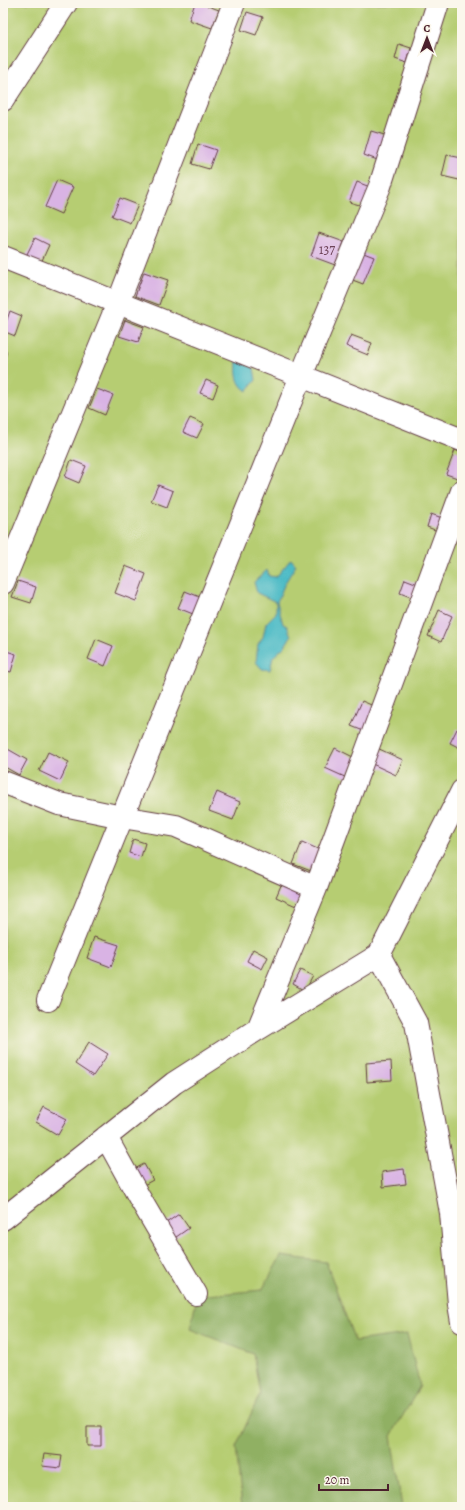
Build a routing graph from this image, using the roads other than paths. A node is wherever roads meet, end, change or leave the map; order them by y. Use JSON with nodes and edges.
{"nodes":[{"id":1,"x":66,"y":3,"type":"edge"},
{"id":2,"x":234,"y":3,"type":"edge"},
{"id":3,"x":438,"y":3,"type":"edge"},
{"id":4,"x":3,"y":100,"type":"edge"},
{"id":5,"x":3,"y":257,"type":"edge"},
{"id":6,"x":118,"y":303,"type":"junction"},
{"id":7,"x":301,"y":376,"type":"junction"},
{"id":8,"x":462,"y":440,"type":"edge"},
{"id":9,"x":462,"y":491,"type":"edge"},
{"id":10,"x":3,"y":583,"type":"edge"},
{"id":11,"x":3,"y":782,"type":"edge"},
{"id":12,"x":462,"y":791,"type":"edge"},
{"id":13,"x":122,"y":817,"type":"junction"},
{"id":14,"x":316,"y":888,"type":"junction"},
{"id":15,"x":379,"y":955,"type":"junction"},
{"id":16,"x":48,"y":1000,"type":"dead end"},
{"id":17,"x":258,"y":1029,"type":"junction"},
{"id":18,"x":106,"y":1137,"type":"junction"},
{"id":19,"x":457,"y":1214,"type":"edge"},
{"id":20,"x":3,"y":1218,"type":"edge"},
{"id":21,"x":196,"y":1294,"type":"dead end"},
{"id":22,"x":462,"y":1322,"type":"edge"}],
"edges":[{"from":1,"to":4,"type":"lane"},
{"from":2,"to":6,"type":"lane"},
{"from":3,"to":7,"type":"lane"},
{"from":5,"to":6,"type":"lane"},
{"from":6,"to":7,"type":"lane"},
{"from":6,"to":10,"type":"lane"},
{"from":7,"to":8,"type":"lane"},
{"from":7,"to":13,"type":"lane"},
{"from":9,"to":14,"type":"lane"},
{"from":11,"to":13,"type":"lane"},
{"from":12,"to":15,"type":"lane"},
{"from":13,"to":14,"type":"lane"},
{"from":13,"to":16,"type":"lane"},
{"from":14,"to":17,"type":"lane"},
{"from":15,"to":17,"type":"lane"},
{"from":15,"to":19,"type":"lane"},
{"from":17,"to":18,"type":"lane"},
{"from":18,"to":20,"type":"lane"},
{"from":18,"to":21,"type":"lane"},
{"from":19,"to":22,"type":"lane"}]}
